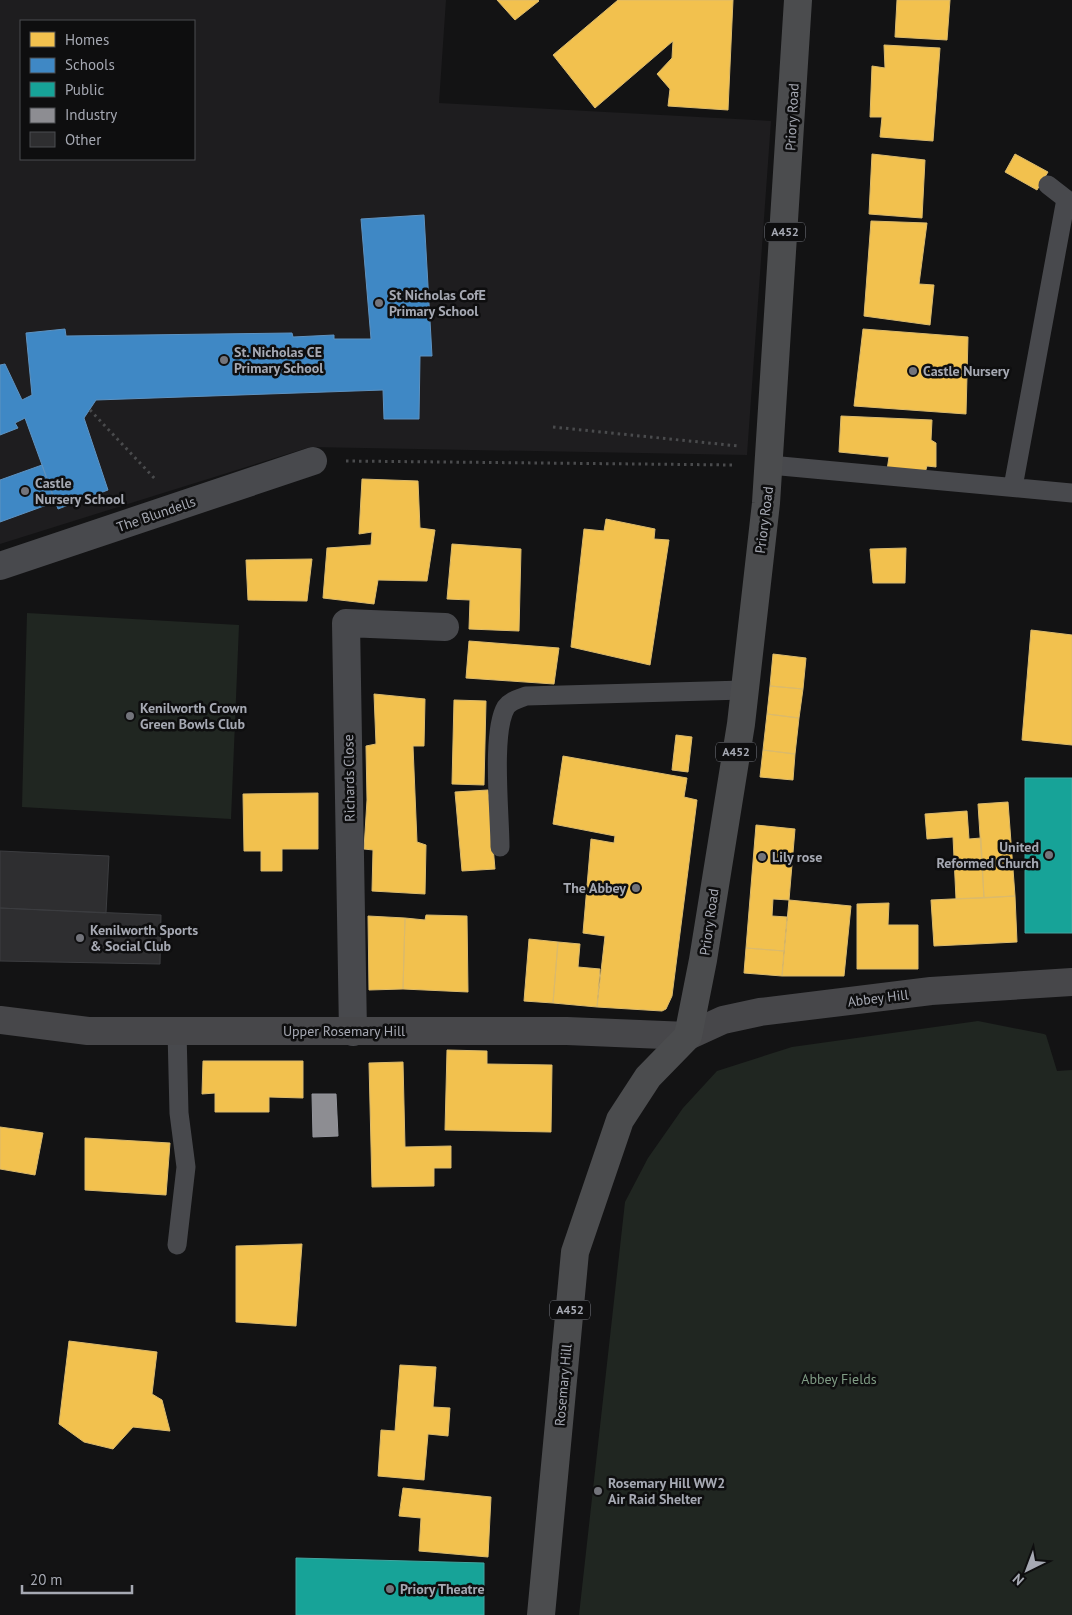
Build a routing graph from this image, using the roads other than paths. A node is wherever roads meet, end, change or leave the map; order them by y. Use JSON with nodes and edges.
{"nodes":[{"id":1,"x":798,"y":0,"type":"edge"},
{"id":2,"x":1048,"y":185,"type":"dead end"},
{"id":3,"x":770,"y":457,"type":"junction"},
{"id":4,"x":313,"y":461,"type":"road end"},
{"id":5,"x":1013,"y":488,"type":"junction"},
{"id":6,"x":1072,"y":493,"type":"edge"},
{"id":7,"x":0,"y":566,"type":"edge"},
{"id":8,"x":445,"y":627,"type":"dead end"},
{"id":9,"x":744,"y":690,"type":"junction"},
{"id":10,"x":500,"y":847,"type":"dead end"},
{"id":11,"x":1072,"y":982,"type":"edge"},
{"id":12,"x":0,"y":1020,"type":"edge"},
{"id":13,"x":177,"y":1031,"type":"junction"},
{"id":14,"x":353,"y":1032,"type":"junction"},
{"id":15,"x":688,"y":1036,"type":"junction"},
{"id":16,"x":177,"y":1245,"type":"dead end"},
{"id":17,"x":541,"y":1615,"type":"edge"}],
"edges":[{"from":1,"to":3,"type":"main road","name":"Priory Road","number":"A452"},
{"from":2,"to":5,"type":"lane"},
{"from":3,"to":5,"type":"lane"},
{"from":3,"to":9,"type":"main road","name":"Priory Road","number":"A452"},
{"from":4,"to":7,"type":"street","name":"The Blundells"},
{"from":5,"to":6,"type":"lane"},
{"from":8,"to":14,"type":"street","name":"Richards Close"},
{"from":9,"to":10,"type":"lane"},
{"from":9,"to":15,"type":"main road","name":"Priory Road","number":"A452"},
{"from":11,"to":15,"type":"street","name":"Abbey Hill"},
{"from":12,"to":13,"type":"street","name":"Upper Rosemary Hill"},
{"from":13,"to":14,"type":"street","name":"Upper Rosemary Hill"},
{"from":13,"to":16,"type":"lane"},
{"from":14,"to":15,"type":"street","name":"Upper Rosemary Hill"},
{"from":15,"to":17,"type":"main road","name":"Rosemary Hill","number":"A452"}]}
